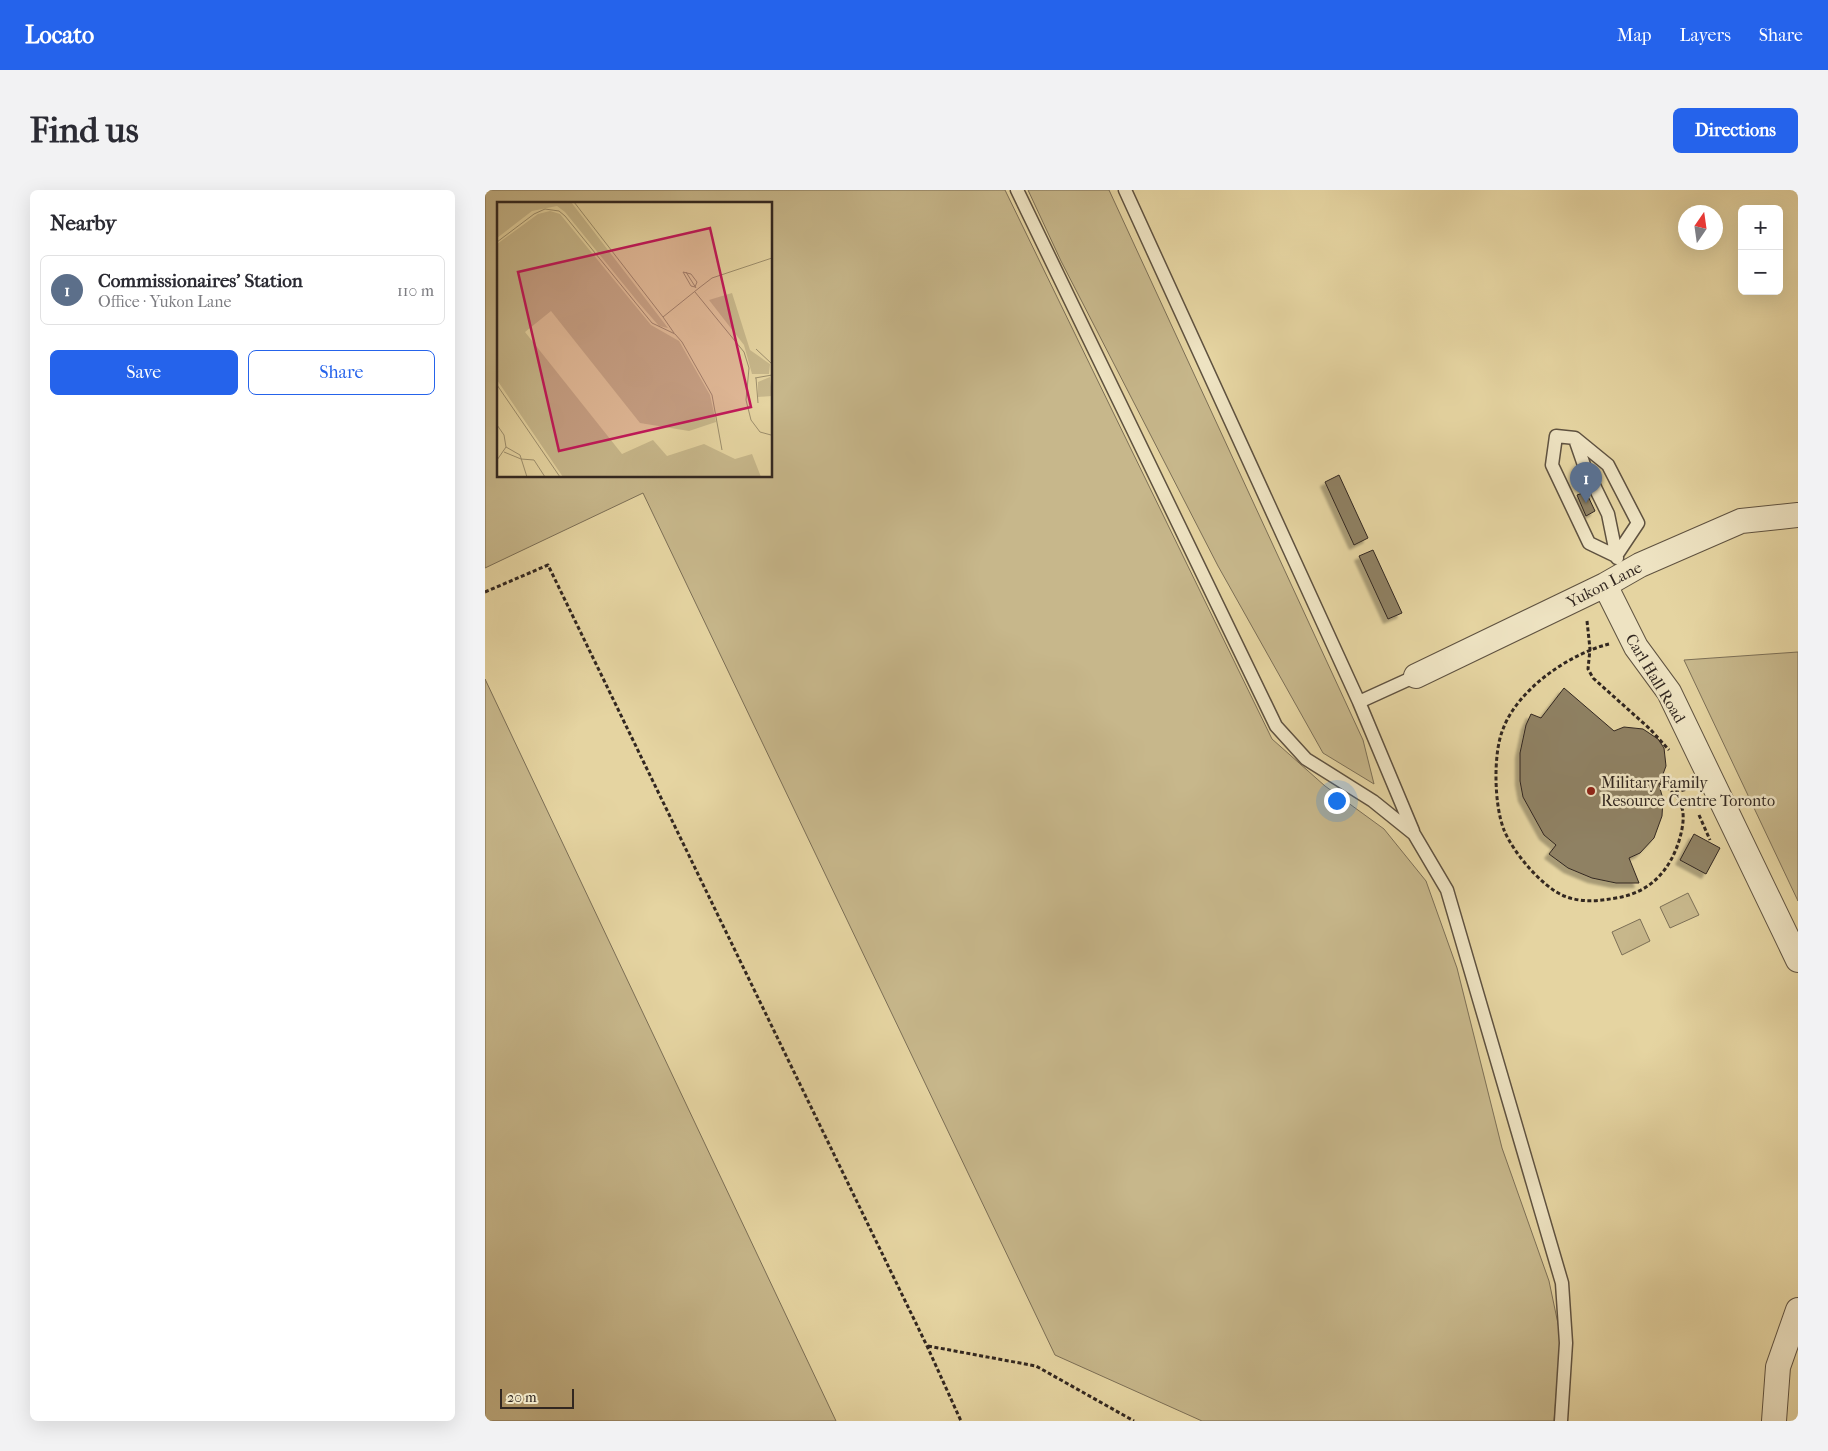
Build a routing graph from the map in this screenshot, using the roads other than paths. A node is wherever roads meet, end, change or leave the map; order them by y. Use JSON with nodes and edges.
{"nodes":[{"id":1,"x":1017,"y":190,"type":"edge"},
{"id":2,"x":1125,"y":190,"type":"edge"},
{"id":3,"x":1575,"y":438,"type":"junction"},
{"id":4,"x":1798,"y":515,"type":"edge"},
{"id":5,"x":1615,"y":572,"type":"junction"},
{"id":6,"x":1416,"y":676,"type":"joint"},
{"id":7,"x":1359,"y":702,"type":"junction"},
{"id":8,"x":1414,"y":834,"type":"junction"},
{"id":9,"x":1798,"y":960,"type":"edge"},
{"id":10,"x":1798,"y":1310,"type":"edge"},
{"id":11,"x":1561,"y":1421,"type":"edge"},
{"id":12,"x":1774,"y":1421,"type":"edge"}],
"edges":[{"from":1,"to":8,"type":"lane"},
{"from":2,"to":7,"type":"lane"},
{"from":3,"to":5,"type":"lane"},
{"from":3,"to":5,"type":"lane"},
{"from":3,"to":5,"type":"lane"},
{"from":4,"to":5,"type":"street","name":"Yukon Lane"},
{"from":5,"to":6,"type":"street","name":"Yukon Lane"},
{"from":5,"to":9,"type":"street","name":"Carl Hall Road"},
{"from":6,"to":7,"type":"lane"},
{"from":7,"to":8,"type":"lane"},
{"from":8,"to":11,"type":"lane"},
{"from":10,"to":12,"type":"street"}]}
